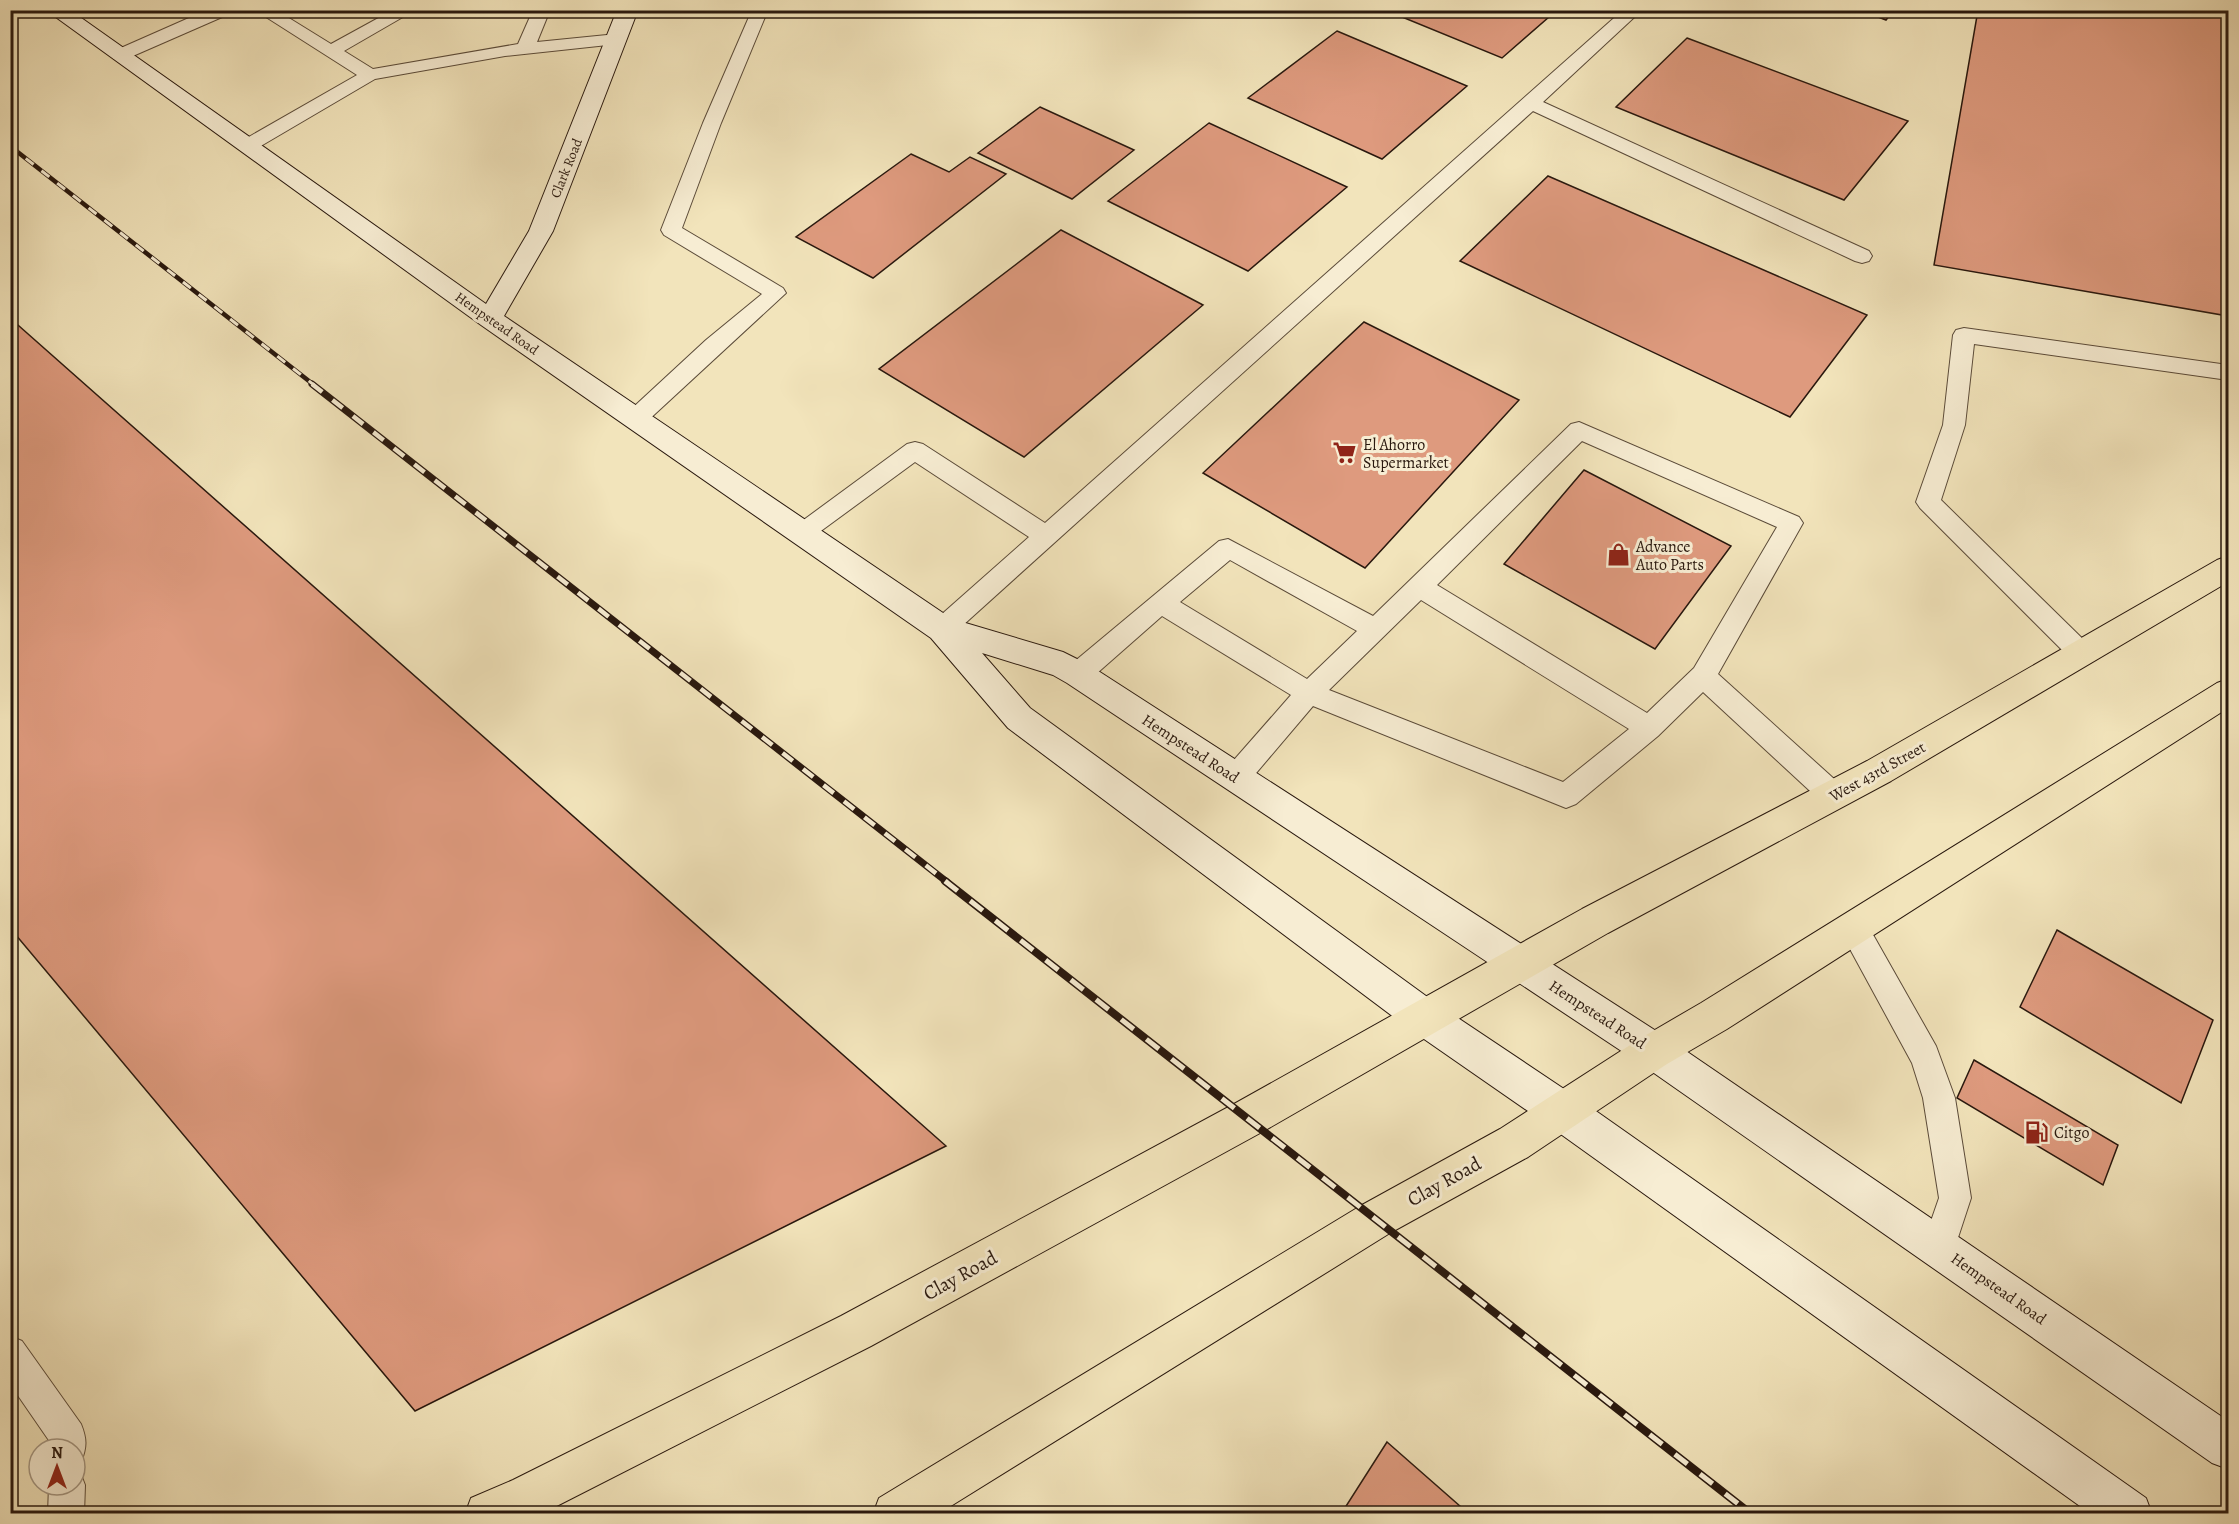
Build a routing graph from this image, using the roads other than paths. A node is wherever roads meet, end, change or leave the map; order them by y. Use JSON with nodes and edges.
{"nodes":[{"id":1,"x":56,"y":10,"type":"edge"},
{"id":2,"x":223,"y":10,"type":"edge"},
{"id":3,"x":263,"y":10,"type":"edge"},
{"id":4,"x":407,"y":10,"type":"edge"},
{"id":5,"x":542,"y":10,"type":"edge"},
{"id":6,"x":628,"y":10,"type":"edge"},
{"id":7,"x":767,"y":10,"type":"edge"},
{"id":8,"x":1634,"y":10,"type":"edge"},
{"id":9,"x":617,"y":39,"type":"junction"},
{"id":10,"x":525,"y":49,"type":"junction"},
{"id":11,"x":331,"y":51,"type":"junction"},
{"id":12,"x":120,"y":56,"type":"junction"},
{"id":13,"x":369,"y":75,"type":"junction"},
{"id":14,"x":1531,"y":103,"type":"junction"},
{"id":15,"x":247,"y":146,"type":"junction"},
{"id":16,"x":1862,"y":256,"type":"dead end"},
{"id":17,"x":490,"y":319,"type":"junction"},
{"id":18,"x":2229,"y":372,"type":"edge"},
{"id":19,"x":635,"y":419,"type":"junction"},
{"id":20,"x":801,"y":533,"type":"junction"},
{"id":21,"x":1047,"y":536,"type":"junction"},
{"id":22,"x":2229,"y":568,"type":"edge"},
{"id":23,"x":1420,"y":586,"type":"junction"},
{"id":24,"x":1161,"y":603,"type":"junction"},
{"id":25,"x":942,"y":629,"type":"junction"},
{"id":26,"x":1376,"y":629,"type":"junction"},
{"id":27,"x":2081,"y":653,"type":"junction"},
{"id":28,"x":1078,"y":674,"type":"junction"},
{"id":29,"x":1703,"y":676,"type":"junction"},
{"id":30,"x":2229,"y":692,"type":"edge"},
{"id":31,"x":1309,"y":693,"type":"junction"},
{"id":32,"x":1649,"y":728,"type":"junction"},
{"id":33,"x":1236,"y":777,"type":"junction"},
{"id":34,"x":1833,"y":795,"type":"junction"},
{"id":35,"x":1853,"y":927,"type":"junction"},
{"id":36,"x":1520,"y":964,"type":"junction"},
{"id":37,"x":1424,"y":1017,"type":"junction"},
{"id":38,"x":1654,"y":1051,"type":"junction"},
{"id":39,"x":1562,"y":1111,"type":"junction"},
{"id":40,"x":1939,"y":1247,"type":"junction"},
{"id":41,"x":10,"y":1353,"type":"edge"},
{"id":42,"x":68,"y":1437,"type":"edge"},
{"id":43,"x":2229,"y":1447,"type":"edge"},
{"id":44,"x":66,"y":1497,"type":"edge"},
{"id":45,"x":66,"y":1514,"type":"edge"},
{"id":46,"x":487,"y":1514,"type":"edge"},
{"id":47,"x":895,"y":1514,"type":"edge"},
{"id":48,"x":2130,"y":1514,"type":"edge"}],
"edges":[{"from":1,"to":12,"type":"main road","name":"Hempstead Road"},
{"from":2,"to":12,"type":"lane"},
{"from":3,"to":11,"type":"lane"},
{"from":4,"to":11,"type":"lane"},
{"from":5,"to":10,"type":"lane"},
{"from":6,"to":9,"type":"main road","name":"Clark Road"},
{"from":7,"to":19,"type":"lane"},
{"from":8,"to":14,"type":"lane"},
{"from":9,"to":10,"type":"lane"},
{"from":9,"to":17,"type":"main road","name":"Clark Road"},
{"from":10,"to":13,"type":"lane"},
{"from":11,"to":13,"type":"lane"},
{"from":12,"to":15,"type":"main road","name":"Hempstead Road"},
{"from":13,"to":15,"type":"lane"},
{"from":14,"to":16,"type":"lane"},
{"from":14,"to":21,"type":"lane"},
{"from":15,"to":17,"type":"main road","name":"Hempstead Road"},
{"from":17,"to":19,"type":"main road","name":"Hempstead Road"},
{"from":18,"to":27,"type":"lane"},
{"from":19,"to":20,"type":"main road","name":"Hempstead Road"},
{"from":20,"to":21,"type":"lane"},
{"from":20,"to":25,"type":"main road","name":"Hempstead Road"},
{"from":21,"to":25,"type":"lane"},
{"from":22,"to":27,"type":"main road","name":"West 43rd Street"},
{"from":23,"to":26,"type":"lane"},
{"from":23,"to":29,"type":"lane"},
{"from":23,"to":32,"type":"lane"},
{"from":24,"to":26,"type":"lane"},
{"from":24,"to":28,"type":"lane"},
{"from":24,"to":31,"type":"lane"},
{"from":25,"to":28,"type":"main road","name":"Hempstead Road"},
{"from":25,"to":37,"type":"main road","name":"Hempstead Road"},
{"from":26,"to":31,"type":"lane"},
{"from":27,"to":34,"type":"main road","name":"West 43rd Street"},
{"from":28,"to":33,"type":"main road","name":"Hempstead Road"},
{"from":29,"to":32,"type":"lane"},
{"from":29,"to":34,"type":"lane"},
{"from":30,"to":35,"type":"main road"},
{"from":31,"to":32,"type":"lane"},
{"from":31,"to":33,"type":"lane"},
{"from":33,"to":36,"type":"main road","name":"Hempstead Road"},
{"from":34,"to":36,"type":"main road","name":"West 43rd Street"},
{"from":35,"to":38,"type":"main road"},
{"from":35,"to":40,"type":"lane"},
{"from":36,"to":37,"type":"main road","name":"West 43rd Street"},
{"from":36,"to":38,"type":"main road","name":"Hempstead Road"},
{"from":37,"to":39,"type":"main road","name":"Hempstead Road"},
{"from":37,"to":46,"type":"main road","name":"Clay Road"},
{"from":38,"to":39,"type":"main road","name":"Clay Road"},
{"from":38,"to":40,"type":"main road","name":"Hempstead Road"},
{"from":39,"to":47,"type":"main road","name":"Clay Road"},
{"from":39,"to":48,"type":"main road","name":"Hempstead Road"},
{"from":40,"to":43,"type":"main road","name":"Hempstead Road"},
{"from":41,"to":42,"type":"lane"},
{"from":44,"to":45,"type":"lane"}]}
